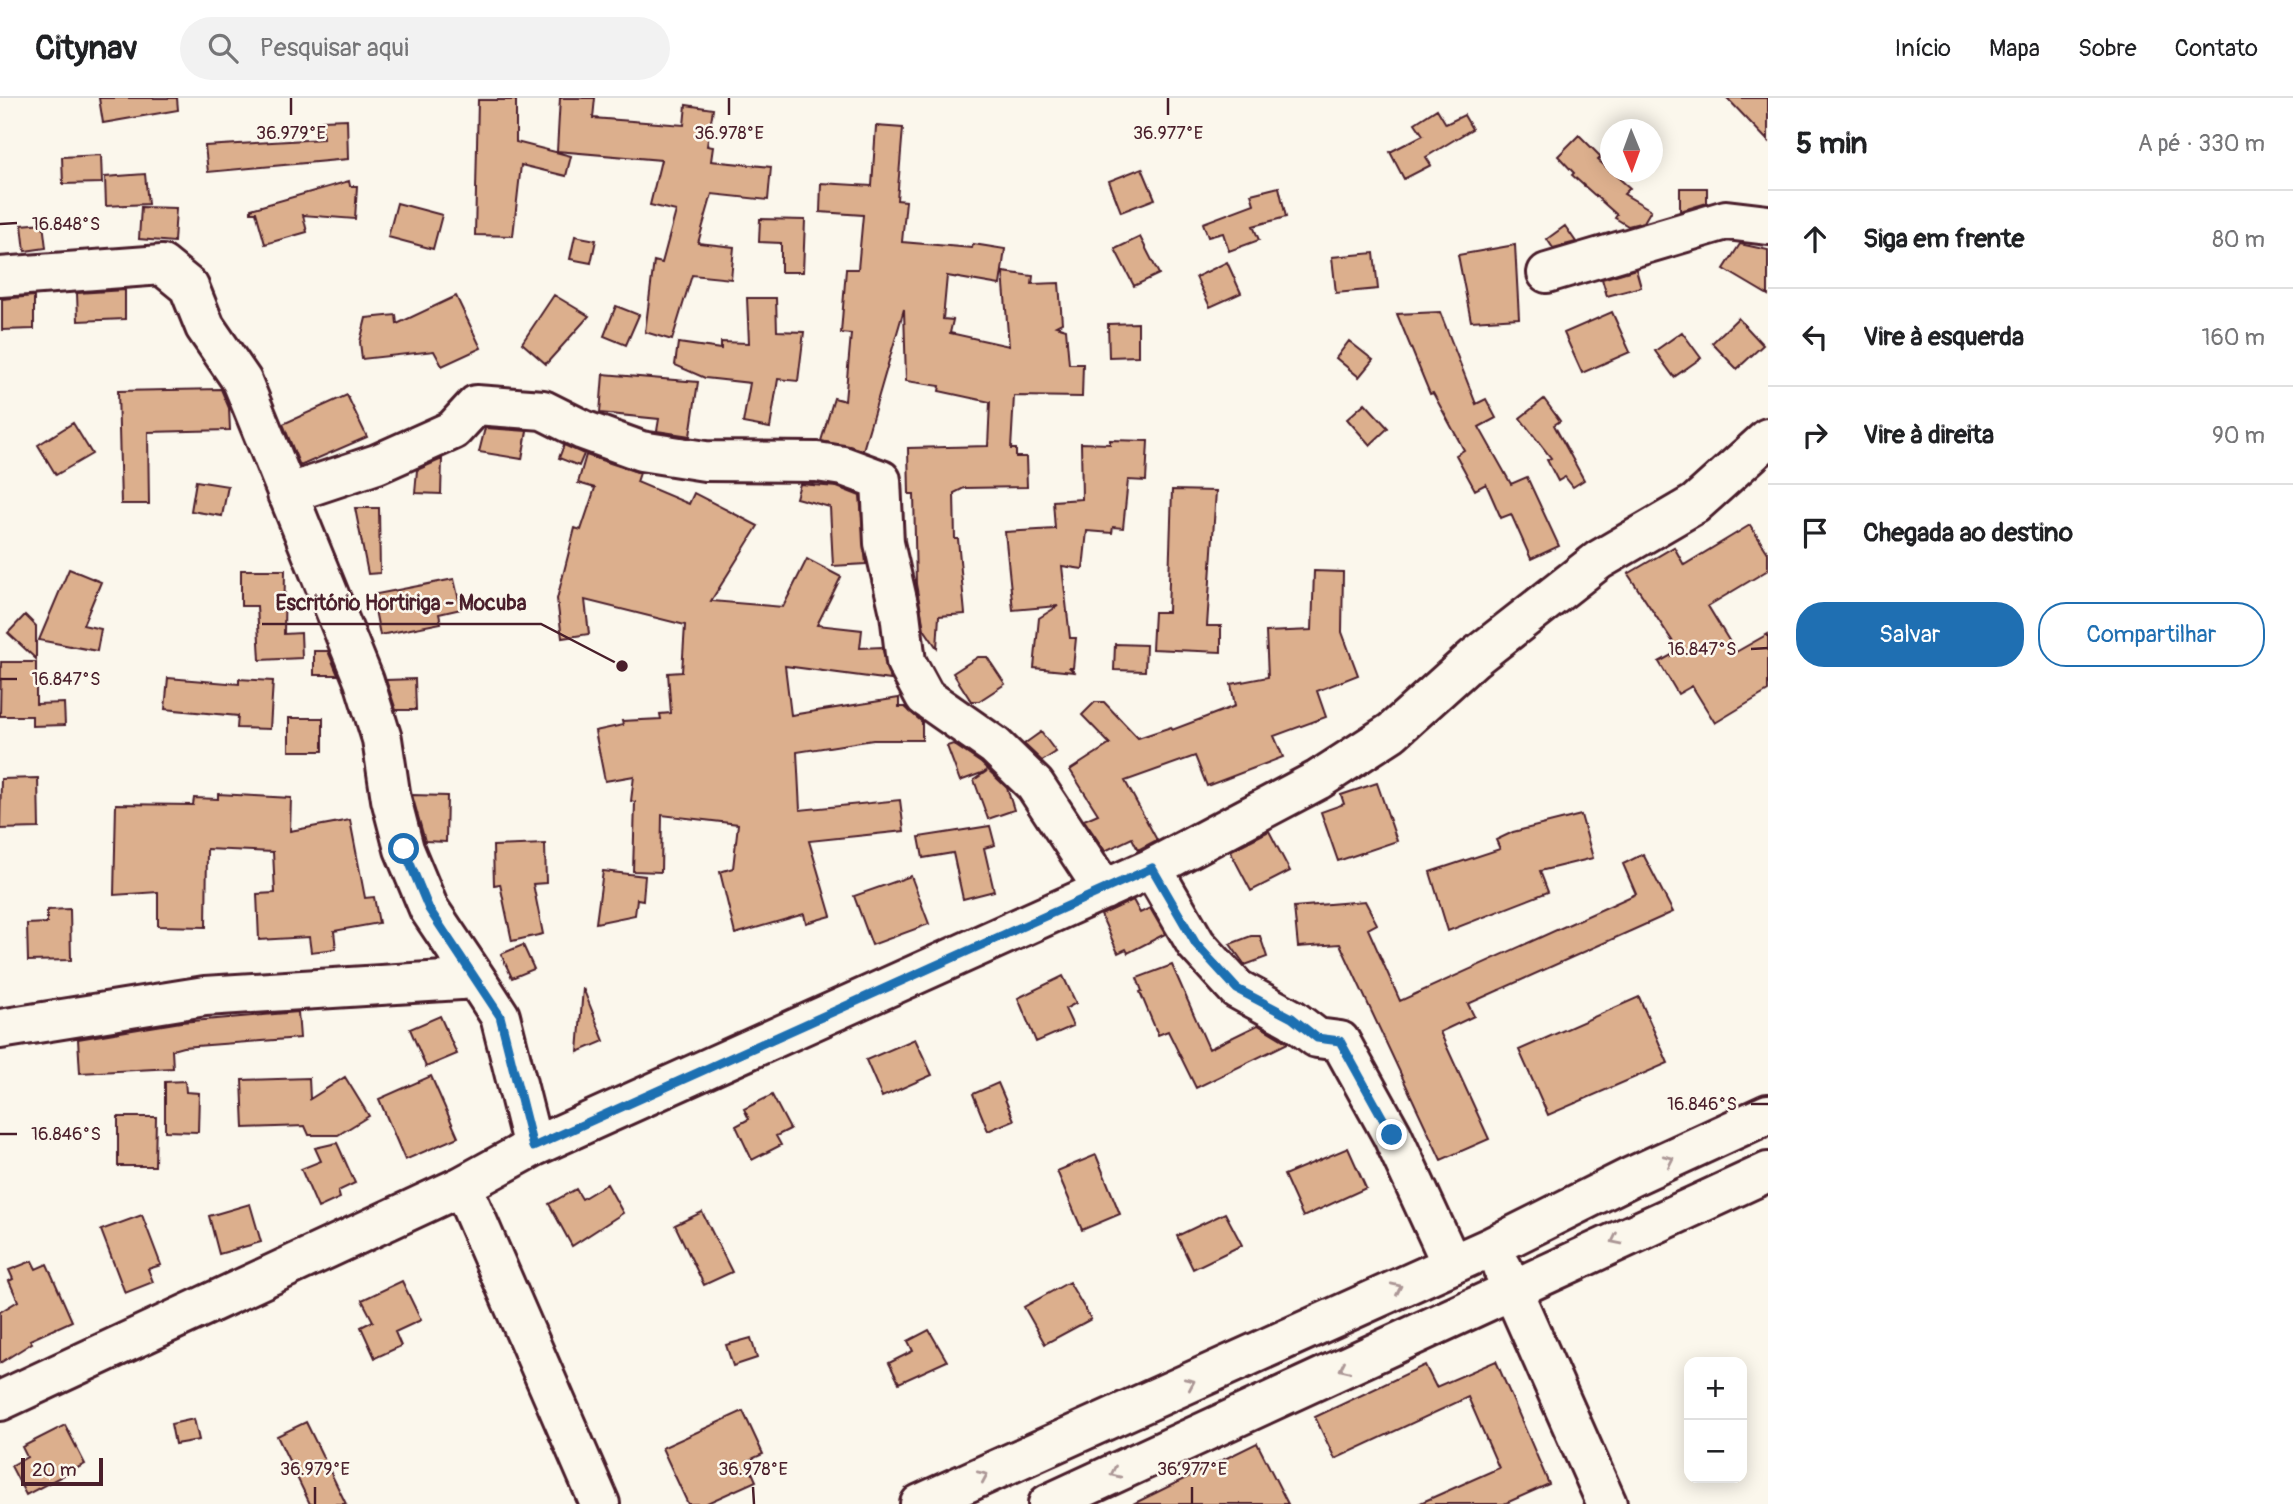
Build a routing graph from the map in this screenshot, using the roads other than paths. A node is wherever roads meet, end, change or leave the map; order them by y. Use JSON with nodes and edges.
{"nodes":[{"id":1,"x":1768,"y":225,"type":"edge"},
{"id":2,"x":1547,"y":273,"type":"dead end"},
{"id":3,"x":0,"y":276,"type":"edge"},
{"id":4,"x":1768,"y":438,"type":"edge"},
{"id":5,"x":287,"y":494,"type":"junction"},
{"id":6,"x":1152,"y":868,"type":"junction"},
{"id":7,"x":1104,"y":890,"type":"junction"},
{"id":8,"x":476,"y":979,"type":"junction"},
{"id":9,"x":0,"y":1029,"type":"edge"},
{"id":10,"x":1768,"y":1114,"type":"edge"},
{"id":11,"x":533,"y":1147,"type":"junction"},
{"id":12,"x":1768,"y":1172,"type":"edge"},
{"id":13,"x":1631,"y":1177,"type":"junction"},
{"id":14,"x":462,"y":1186,"type":"junction"},
{"id":15,"x":1650,"y":1224,"type":"junction"},
{"id":16,"x":1493,"y":1246,"type":"junction"},
{"id":17,"x":1451,"y":1263,"type":"junction"},
{"id":18,"x":1511,"y":1291,"type":"junction"},
{"id":19,"x":1244,"y":1359,"type":"junction"},
{"id":20,"x":0,"y":1401,"type":"edge"},
{"id":21,"x":1267,"y":1404,"type":"junction"},
{"id":22,"x":933,"y":1502,"type":"edge"},
{"id":23,"x":600,"y":1504,"type":"edge"},
{"id":24,"x":1048,"y":1504,"type":"edge"},
{"id":25,"x":1607,"y":1504,"type":"edge"}],
"edges":[{"from":1,"to":2,"type":"street"},
{"from":3,"to":5,"type":"street"},
{"from":4,"to":6,"type":"street"},
{"from":5,"to":7,"type":"street"},
{"from":5,"to":8,"type":"street"},
{"from":6,"to":7,"type":"street"},
{"from":6,"to":17,"type":"street"},
{"from":7,"to":11,"type":"street"},
{"from":8,"to":9,"type":"street"},
{"from":8,"to":11,"type":"street"},
{"from":13,"to":10,"type":"street","one_way":true},
{"from":11,"to":14,"type":"street"},
{"from":12,"to":15,"type":"street"},
{"from":13,"to":15,"type":"street"},
{"from":13,"to":16,"type":"street"},
{"from":14,"to":20,"type":"street"},
{"from":14,"to":23,"type":"street"},
{"from":15,"to":18,"type":"street","one_way":true},
{"from":16,"to":17,"type":"street"},
{"from":16,"to":18,"type":"street"},
{"from":19,"to":17,"type":"street","one_way":true},
{"from":18,"to":21,"type":"street","one_way":true},
{"from":18,"to":25,"type":"street"},
{"from":19,"to":21,"type":"street"},
{"from":22,"to":19,"type":"street","one_way":true},
{"from":21,"to":24,"type":"street","one_way":true}]}
